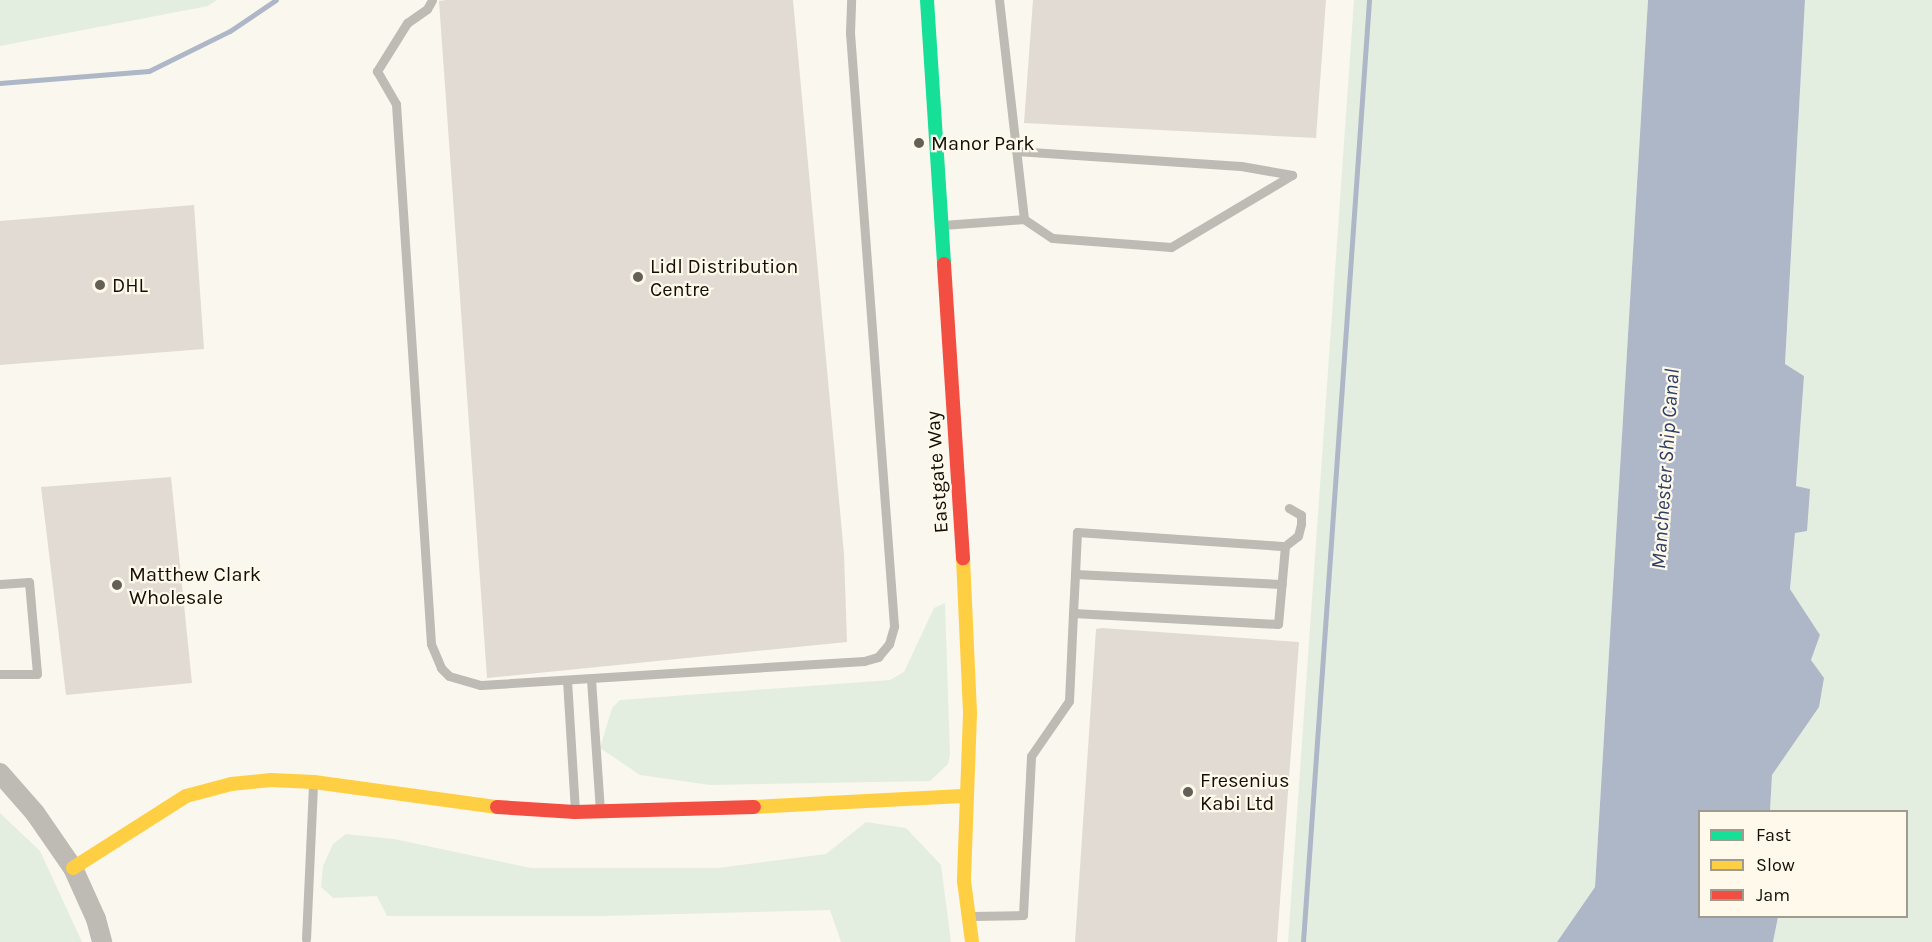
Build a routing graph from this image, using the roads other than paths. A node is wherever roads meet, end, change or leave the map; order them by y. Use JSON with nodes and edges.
{"nodes":[{"id":1,"x":432,"y":0,"type":"edge"},
{"id":2,"x":851,"y":0,"type":"edge"},
{"id":3,"x":927,"y":0,"type":"edge"},
{"id":4,"x":999,"y":0,"type":"edge"},
{"id":5,"x":1016,"y":151,"type":"junction"},
{"id":6,"x":1024,"y":219,"type":"junction"},
{"id":7,"x":940,"y":225,"type":"junction"},
{"id":8,"x":1289,"y":507,"type":"dead end"},
{"id":9,"x":1285,"y":546,"type":"junction"},
{"id":10,"x":1075,"y":574,"type":"junction"},
{"id":11,"x":0,"y":584,"type":"edge"},
{"id":12,"x":1282,"y":584,"type":"junction"},
{"id":13,"x":1073,"y":613,"type":"junction"},
{"id":14,"x":0,"y":674,"type":"edge"},
{"id":15,"x":591,"y":679,"type":"junction"},
{"id":16,"x":567,"y":680,"type":"junction"},
{"id":17,"x":0,"y":773,"type":"edge"},
{"id":18,"x":314,"y":782,"type":"junction"},
{"id":19,"x":967,"y":796,"type":"junction"},
{"id":20,"x":575,"y":812,"type":"junction"},
{"id":21,"x":600,"y":812,"type":"junction"},
{"id":22,"x":72,"y":868,"type":"junction"},
{"id":23,"x":969,"y":916,"type":"junction"},
{"id":24,"x":306,"y":939,"type":"dead end"},
{"id":25,"x":102,"y":942,"type":"edge"},
{"id":26,"x":972,"y":942,"type":"edge"}],
"edges":[{"from":1,"to":16,"type":"lane"},
{"from":2,"to":15,"type":"lane"},
{"from":3,"to":7,"type":"street","name":"Eastgate Way"},
{"from":4,"to":5,"type":"lane"},
{"from":5,"to":6,"type":"lane"},
{"from":5,"to":6,"type":"lane"},
{"from":6,"to":7,"type":"lane"},
{"from":7,"to":19,"type":"street","name":"Eastgate Way"},
{"from":8,"to":9,"type":"lane"},
{"from":9,"to":10,"type":"lane"},
{"from":9,"to":12,"type":"lane"},
{"from":10,"to":12,"type":"lane"},
{"from":10,"to":13,"type":"lane"},
{"from":11,"to":14,"type":"lane"},
{"from":12,"to":13,"type":"lane"},
{"from":13,"to":23,"type":"lane"},
{"from":15,"to":16,"type":"lane"},
{"from":15,"to":21,"type":"lane"},
{"from":16,"to":20,"type":"lane"},
{"from":17,"to":22,"type":"street"},
{"from":18,"to":20,"type":"street"},
{"from":18,"to":22,"type":"street"},
{"from":18,"to":24,"type":"lane"},
{"from":19,"to":21,"type":"street"},
{"from":19,"to":23,"type":"street","name":"Eastgate Way"},
{"from":20,"to":21,"type":"street"},
{"from":22,"to":25,"type":"street"},
{"from":23,"to":26,"type":"street","name":"Eastgate Way"}]}
